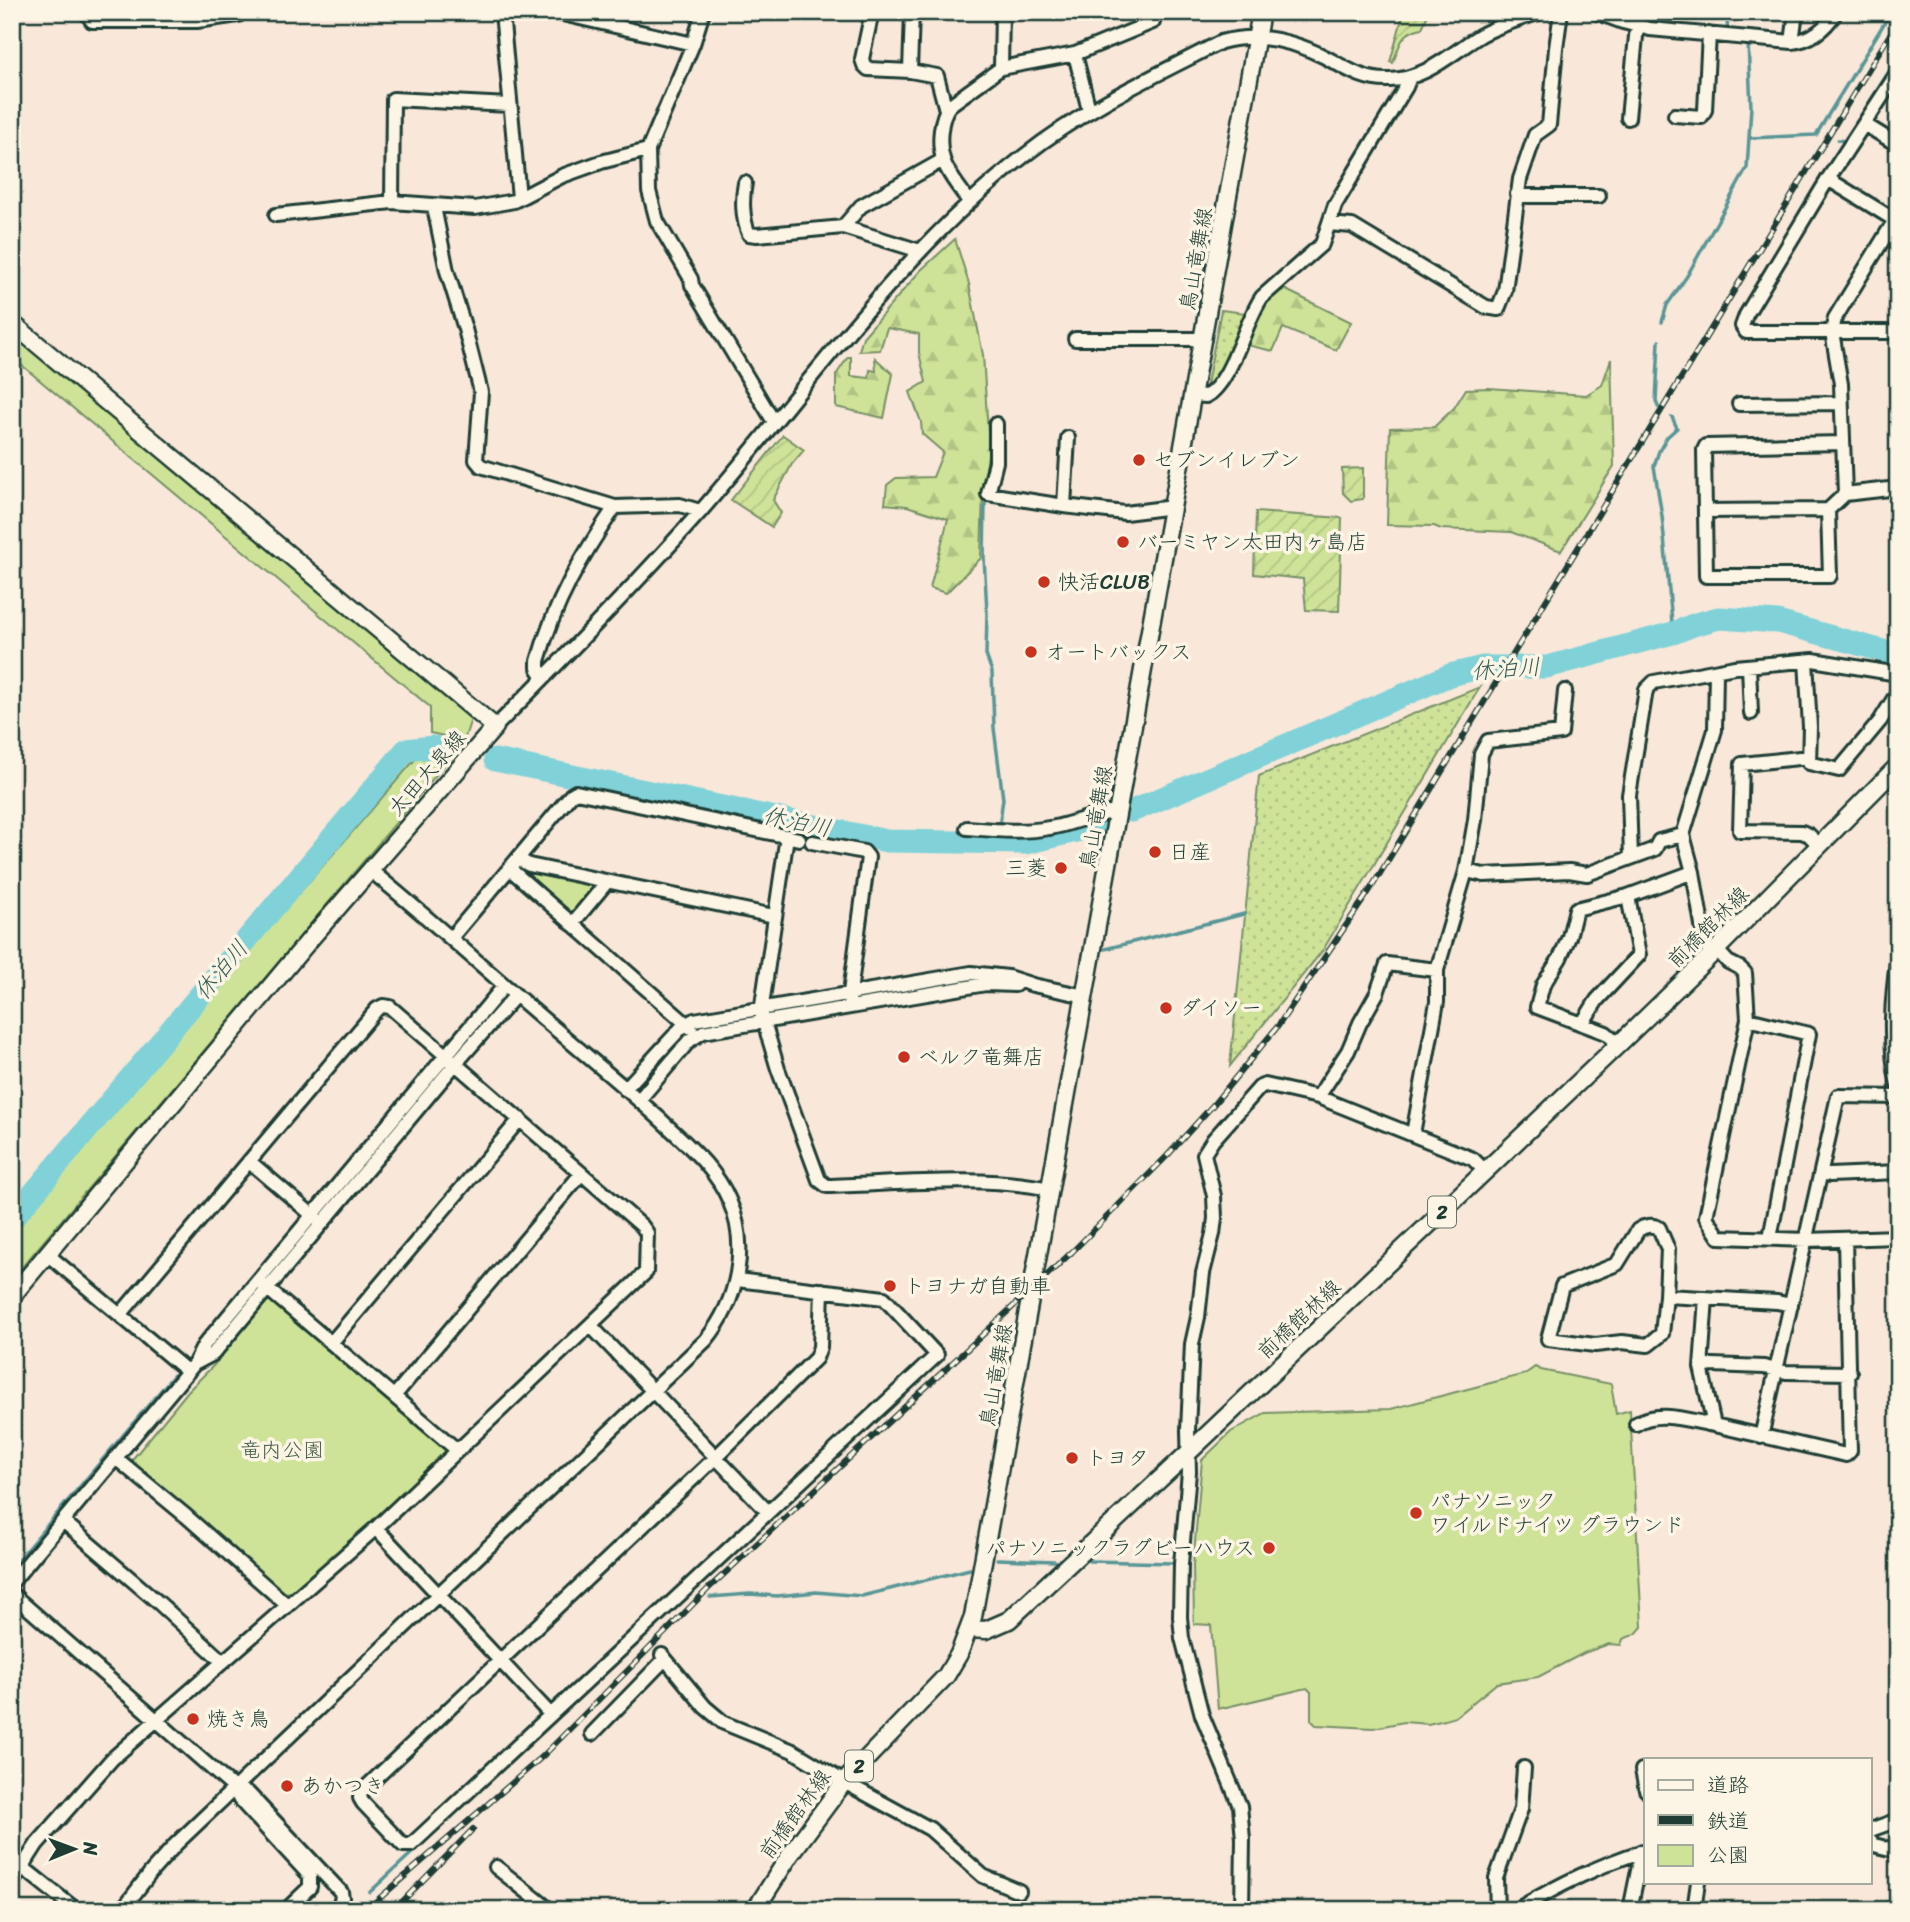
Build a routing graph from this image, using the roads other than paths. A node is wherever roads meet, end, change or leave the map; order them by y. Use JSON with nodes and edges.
{"nodes":[{"id":1,"x":86,"y":12,"type":"edge"},
{"id":2,"x":502,"y":12,"type":"edge"},
{"id":3,"x":554,"y":12,"type":"edge"},
{"id":4,"x":704,"y":12,"type":"edge"},
{"id":5,"x":872,"y":12,"type":"edge"},
{"id":6,"x":912,"y":12,"type":"edge"},
{"id":7,"x":1002,"y":12,"type":"edge"},
{"id":8,"x":1153,"y":12,"type":"edge"},
{"id":9,"x":1261,"y":12,"type":"edge"},
{"id":10,"x":1541,"y":12,"type":"edge"},
{"id":11,"x":1561,"y":12,"type":"edge"},
{"id":12,"x":1596,"y":12,"type":"edge"},
{"id":13,"x":1796,"y":12,"type":"edge"},
{"id":14,"x":1836,"y":12,"type":"edge"},
{"id":15,"x":238,"y":15,"type":"dead end"},
{"id":16,"x":181,"y":17,"type":"edge"},
{"id":17,"x":1623,"y":17,"type":"edge"},
{"id":18,"x":1637,"y":26,"type":"junction"},
{"id":19,"x":1709,"y":34,"type":"junction"},
{"id":20,"x":1258,"y":37,"type":"junction"},
{"id":21,"x":1792,"y":42,"type":"junction"},
{"id":22,"x":693,"y":44,"type":"junction"},
{"id":23,"x":1074,"y":54,"type":"junction"},
{"id":24,"x":1001,"y":68,"type":"junction"},
{"id":25,"x":910,"y":71,"type":"junction"},
{"id":26,"x":1898,"y":72,"type":"edge"},
{"id":27,"x":1410,"y":77,"type":"junction"},
{"id":28,"x":509,"y":105,"type":"junction"},
{"id":29,"x":946,"y":110,"type":"junction"},
{"id":30,"x":1089,"y":110,"type":"junction"},
{"id":31,"x":1675,"y":116,"type":"dead end"},
{"id":32,"x":1628,"y":118,"type":"dead end"},
{"id":33,"x":1864,"y":124,"type":"junction"},
{"id":34,"x":1898,"y":145,"type":"edge"},
{"id":35,"x":648,"y":150,"type":"junction"},
{"id":36,"x":943,"y":160,"type":"junction"},
{"id":37,"x":1828,"y":179,"type":"junction"},
{"id":38,"x":745,"y":183,"type":"dead end"},
{"id":39,"x":1517,"y":194,"type":"junction"},
{"id":40,"x":1599,"y":196,"type":"dead end"},
{"id":41,"x":519,"y":198,"type":"junction"},
{"id":42,"x":392,"y":202,"type":"junction"},
{"id":43,"x":969,"y":202,"type":"junction"},
{"id":44,"x":434,"y":207,"type":"junction"},
{"id":45,"x":276,"y":215,"type":"dead end"},
{"id":46,"x":1896,"y":221,"type":"edge"},
{"id":47,"x":1329,"y":224,"type":"junction"},
{"id":48,"x":843,"y":227,"type":"junction"},
{"id":49,"x":920,"y":251,"type":"junction"},
{"id":50,"x":12,"y":323,"type":"edge"},
{"id":51,"x":1832,"y":332,"type":"junction"},
{"id":52,"x":1898,"y":332,"type":"edge"},
{"id":53,"x":1075,"y":339,"type":"dead end"},
{"id":54,"x":1204,"y":339,"type":"junction"},
{"id":55,"x":1194,"y":395,"type":"junction"},
{"id":56,"x":1841,"y":403,"type":"junction"},
{"id":57,"x":1739,"y":404,"type":"dead end"},
{"id":58,"x":774,"y":422,"type":"junction"},
{"id":59,"x":996,"y":425,"type":"dead end"},
{"id":60,"x":1068,"y":438,"type":"dead end"},
{"id":61,"x":1842,"y":443,"type":"junction"},
{"id":62,"x":1898,"y":488,"type":"edge"},
{"id":63,"x":1845,"y":494,"type":"junction"},
{"id":64,"x":1064,"y":506,"type":"junction"},
{"id":65,"x":615,"y":507,"type":"junction"},
{"id":66,"x":1173,"y":507,"type":"junction"},
{"id":67,"x":1828,"y":510,"type":"junction"},
{"id":68,"x":700,"y":511,"type":"junction"},
{"id":69,"x":1704,"y":511,"type":"junction"},
{"id":70,"x":1806,"y":661,"type":"junction"},
{"id":71,"x":1749,"y":666,"type":"junction"},
{"id":72,"x":1716,"y":672,"type":"junction"},
{"id":73,"x":1898,"y":674,"type":"edge"},
{"id":74,"x":544,"y":677,"type":"junction"},
{"id":75,"x":1565,"y":691,"type":"dead end"},
{"id":76,"x":1898,"y":692,"type":"edge"},
{"id":77,"x":1751,"y":713,"type":"dead end"},
{"id":78,"x":495,"y":727,"type":"junction"},
{"id":79,"x":1809,"y":757,"type":"junction"},
{"id":80,"x":1898,"y":766,"type":"edge"},
{"id":81,"x":1118,"y":813,"type":"junction"},
{"id":82,"x":967,"y":828,"type":"dead end"},
{"id":83,"x":1683,"y":835,"type":"junction"},
{"id":84,"x":812,"y":842,"type":"dead end"},
{"id":85,"x":1819,"y":845,"type":"junction"},
{"id":86,"x":1631,"y":858,"type":"junction"},
{"id":87,"x":514,"y":864,"type":"junction"},
{"id":88,"x":370,"y":870,"type":"junction"},
{"id":89,"x":1466,"y":871,"type":"junction"},
{"id":90,"x":1693,"y":872,"type":"junction"},
{"id":91,"x":607,"y":882,"type":"junction"},
{"id":92,"x":1628,"y":896,"type":"junction"},
{"id":93,"x":774,"y":916,"type":"junction"},
{"id":94,"x":572,"y":924,"type":"junction"},
{"id":95,"x":451,"y":938,"type":"junction"},
{"id":96,"x":1714,"y":952,"type":"junction"},
{"id":97,"x":1898,"y":954,"type":"edge"},
{"id":98,"x":1437,"y":970,"type":"junction"},
{"id":99,"x":1033,"y":985,"type":"junction"},
{"id":100,"x":504,"y":986,"type":"junction"},
{"id":101,"x":849,"y":993,"type":"junction"},
{"id":102,"x":516,"y":995,"type":"junction"},
{"id":103,"x":1085,"y":996,"type":"junction"},
{"id":104,"x":849,"y":1007,"type":"junction"},
{"id":105,"x":762,"y":1015,"type":"junction"},
{"id":106,"x":1748,"y":1019,"type":"junction"},
{"id":107,"x":687,"y":1023,"type":"junction"},
{"id":108,"x":1582,"y":1024,"type":"junction"},
{"id":109,"x":696,"y":1035,"type":"junction"},
{"id":110,"x":1619,"y":1044,"type":"junction"},
{"id":111,"x":446,"y":1054,"type":"junction"},
{"id":112,"x":456,"y":1063,"type":"junction"},
{"id":113,"x":1898,"y":1085,"type":"edge"},
{"id":114,"x":625,"y":1088,"type":"junction"},
{"id":115,"x":1318,"y":1097,"type":"junction"},
{"id":116,"x":1898,"y":1097,"type":"edge"},
{"id":117,"x":639,"y":1100,"type":"junction"},
{"id":118,"x":520,"y":1119,"type":"junction"},
{"id":119,"x":1413,"y":1134,"type":"junction"},
{"id":120,"x":248,"y":1161,"type":"junction"},
{"id":121,"x":1485,"y":1171,"type":"junction"},
{"id":122,"x":1898,"y":1172,"type":"edge"},
{"id":123,"x":1821,"y":1173,"type":"junction"},
{"id":124,"x":581,"y":1174,"type":"junction"},
{"id":125,"x":1051,"y":1189,"type":"junction"},
{"id":126,"x":312,"y":1215,"type":"junction"},
{"id":127,"x":323,"y":1224,"type":"junction"},
{"id":128,"x":1898,"y":1237,"type":"edge"},
{"id":129,"x":1770,"y":1238,"type":"junction"},
{"id":130,"x":1845,"y":1239,"type":"junction"},
{"id":131,"x":1807,"y":1240,"type":"junction"},
{"id":132,"x":47,"y":1254,"type":"junction"},
{"id":133,"x":258,"y":1280,"type":"junction"},
{"id":134,"x":737,"y":1280,"type":"junction"},
{"id":135,"x":269,"y":1289,"type":"junction"},
{"id":136,"x":822,"y":1290,"type":"junction"},
{"id":137,"x":12,"y":1296,"type":"edge"},
{"id":138,"x":1666,"y":1296,"type":"junction"},
{"id":139,"x":1706,"y":1298,"type":"junction"},
{"id":140,"x":1791,"y":1305,"type":"junction"},
{"id":141,"x":120,"y":1315,"type":"junction"},
{"id":142,"x":591,"y":1326,"type":"junction"},
{"id":143,"x":331,"y":1343,"type":"junction"},
{"id":144,"x":1701,"y":1367,"type":"junction"},
{"id":145,"x":191,"y":1368,"type":"junction"},
{"id":146,"x":1777,"y":1371,"type":"junction"},
{"id":147,"x":1850,"y":1373,"type":"junction"},
{"id":148,"x":654,"y":1392,"type":"junction"},
{"id":149,"x":395,"y":1395,"type":"junction"},
{"id":150,"x":1636,"y":1424,"type":"dead end"},
{"id":151,"x":1714,"y":1424,"type":"junction"},
{"id":152,"x":1761,"y":1437,"type":"junction"},
{"id":153,"x":457,"y":1450,"type":"junction"},
{"id":154,"x":1188,"y":1453,"type":"junction"},
{"id":155,"x":716,"y":1457,"type":"junction"},
{"id":156,"x":117,"y":1459,"type":"junction"},
{"id":157,"x":768,"y":1512,"type":"junction"},
{"id":158,"x":64,"y":1522,"type":"junction"},
{"id":159,"x":376,"y":1528,"type":"junction"},
{"id":160,"x":12,"y":1582,"type":"edge"},
{"id":161,"x":439,"y":1593,"type":"junction"},
{"id":162,"x":12,"y":1594,"type":"edge"},
{"id":163,"x":287,"y":1605,"type":"junction"},
{"id":164,"x":969,"y":1629,"type":"junction"},
{"id":165,"x":501,"y":1660,"type":"junction"},
{"id":166,"x":222,"y":1661,"type":"junction"},
{"id":167,"x":550,"y":1714,"type":"junction"},
{"id":168,"x":156,"y":1718,"type":"junction"},
{"id":169,"x":592,"y":1734,"type":"dead end"},
{"id":170,"x":1524,"y":1768,"type":"dead end"},
{"id":171,"x":1642,"y":1770,"type":"dead end"},
{"id":172,"x":1644,"y":1780,"type":"edge"},
{"id":173,"x":844,"y":1782,"type":"junction"},
{"id":174,"x":234,"y":1788,"type":"junction"},
{"id":175,"x":1898,"y":1820,"type":"edge"},
{"id":176,"x":1871,"y":1830,"type":"edge"},
{"id":177,"x":1871,"y":1841,"type":"edge"},
{"id":178,"x":1644,"y":1851,"type":"edge"},
{"id":179,"x":1898,"y":1851,"type":"edge"},
{"id":180,"x":17,"y":1863,"type":"edge"},
{"id":181,"x":496,"y":1867,"type":"dead end"},
{"id":182,"x":12,"y":1884,"type":"edge"},
{"id":183,"x":1698,"y":1884,"type":"edge"},
{"id":184,"x":1019,"y":1891,"type":"dead end"},
{"id":185,"x":76,"y":1910,"type":"edge"},
{"id":186,"x":122,"y":1910,"type":"edge"},
{"id":187,"x":286,"y":1910,"type":"edge"},
{"id":188,"x":337,"y":1910,"type":"edge"},
{"id":189,"x":550,"y":1910,"type":"edge"},
{"id":190,"x":755,"y":1910,"type":"edge"},
{"id":191,"x":1242,"y":1910,"type":"edge"},
{"id":192,"x":1497,"y":1910,"type":"edge"},
{"id":193,"x":1516,"y":1910,"type":"edge"},
{"id":194,"x":1630,"y":1910,"type":"edge"},
{"id":195,"x":1693,"y":1910,"type":"edge"}],
"edges":[{"from":1,"to":16,"type":"street"},
{"from":2,"to":28,"type":"street"},
{"from":3,"to":22,"type":"street"},
{"from":4,"to":22,"type":"street"},
{"from":5,"to":25,"type":"street"},
{"from":6,"to":25,"type":"street"},
{"from":7,"to":24,"type":"street"},
{"from":8,"to":23,"type":"street"},
{"from":9,"to":20,"type":"main road","name":"鳥山竜舞線"},
{"from":10,"to":27,"type":"street"},
{"from":11,"to":39,"type":"street"},
{"from":12,"to":17,"type":"street"},
{"from":13,"to":21,"type":"street"},
{"from":14,"to":21,"type":"street"},
{"from":15,"to":16,"type":"street"},
{"from":17,"to":18,"type":"street"},
{"from":18,"to":19,"type":"street"},
{"from":18,"to":32,"type":"street"},
{"from":19,"to":21,"type":"street"},
{"from":19,"to":31,"type":"street"},
{"from":20,"to":27,"type":"street"},
{"from":20,"to":30,"type":"street"},
{"from":20,"to":54,"type":"main road","name":"鳥山竜舞線"},
{"from":22,"to":35,"type":"street"},
{"from":23,"to":24,"type":"street"},
{"from":23,"to":30,"type":"street"},
{"from":24,"to":29,"type":"street"},
{"from":25,"to":29,"type":"street"},
{"from":26,"to":33,"type":"street"},
{"from":27,"to":47,"type":"street"},
{"from":28,"to":41,"type":"street"},
{"from":28,"to":42,"type":"street"},
{"from":29,"to":36,"type":"street"},
{"from":30,"to":43,"type":"street"},
{"from":33,"to":34,"type":"street"},
{"from":33,"to":37,"type":"street"},
{"from":35,"to":41,"type":"street"},
{"from":35,"to":58,"type":"street"},
{"from":36,"to":43,"type":"street"},
{"from":36,"to":48,"type":"street"},
{"from":37,"to":46,"type":"street"},
{"from":37,"to":51,"type":"street"},
{"from":38,"to":48,"type":"street"},
{"from":39,"to":40,"type":"street"},
{"from":39,"to":47,"type":"street"},
{"from":41,"to":44,"type":"street"},
{"from":42,"to":44,"type":"street"},
{"from":42,"to":45,"type":"street"},
{"from":43,"to":49,"type":"street"},
{"from":44,"to":65,"type":"street"},
{"from":46,"to":51,"type":"street"},
{"from":47,"to":55,"type":"street"},
{"from":48,"to":49,"type":"street"},
{"from":49,"to":58,"type":"street"},
{"from":50,"to":78,"type":"main road","name":"太田大泉線"},
{"from":51,"to":52,"type":"street"},
{"from":51,"to":56,"type":"street"},
{"from":53,"to":54,"type":"street"},
{"from":54,"to":55,"type":"main road","name":"鳥山竜舞線"},
{"from":55,"to":66,"type":"main road","name":"鳥山竜舞線"},
{"from":56,"to":57,"type":"street"},
{"from":56,"to":61,"type":"street"},
{"from":58,"to":68,"type":"street"},
{"from":59,"to":64,"type":"street"},
{"from":60,"to":64,"type":"street"},
{"from":61,"to":63,"type":"street"},
{"from":61,"to":69,"type":"street"},
{"from":62,"to":63,"type":"street"},
{"from":63,"to":67,"type":"street"},
{"from":64,"to":66,"type":"street"},
{"from":65,"to":68,"type":"street"},
{"from":65,"to":74,"type":"street"},
{"from":66,"to":81,"type":"main road","name":"鳥山竜舞線"},
{"from":67,"to":69,"type":"street"},
{"from":67,"to":69,"type":"street"},
{"from":68,"to":74,"type":"street"},
{"from":70,"to":71,"type":"street"},
{"from":70,"to":73,"type":"street"},
{"from":70,"to":79,"type":"street"},
{"from":71,"to":72,"type":"street"},
{"from":71,"to":77,"type":"street"},
{"from":72,"to":83,"type":"street"},
{"from":72,"to":86,"type":"street"},
{"from":74,"to":78,"type":"street"},
{"from":75,"to":89,"type":"street"},
{"from":76,"to":79,"type":"street"},
{"from":78,"to":88,"type":"main road","name":"太田大泉線"},
{"from":79,"to":85,"type":"street"},
{"from":80,"to":85,"type":"main road","name":"前橋館林線","number":"2"},
{"from":81,"to":82,"type":"street"},
{"from":81,"to":103,"type":"main road","name":"鳥山竜舞線"},
{"from":83,"to":86,"type":"street"},
{"from":83,"to":90,"type":"street"},
{"from":84,"to":101,"type":"street"},
{"from":85,"to":96,"type":"main road","name":"前橋館林線","number":"2"},
{"from":86,"to":89,"type":"street"},
{"from":87,"to":91,"type":"street"},
{"from":87,"to":93,"type":"street"},
{"from":87,"to":94,"type":"street"},
{"from":87,"to":95,"type":"street"},
{"from":88,"to":95,"type":"street"},
{"from":88,"to":132,"type":"main road","name":"太田大泉線"},
{"from":89,"to":98,"type":"street"},
{"from":90,"to":92,"type":"street"},
{"from":90,"to":96,"type":"street"},
{"from":91,"to":93,"type":"street"},
{"from":91,"to":94,"type":"street"},
{"from":92,"to":108,"type":"street"},
{"from":92,"to":108,"type":"street"},
{"from":93,"to":105,"type":"street"},
{"from":94,"to":107,"type":"street"},
{"from":95,"to":100,"type":"street"},
{"from":96,"to":106,"type":"street"},
{"from":96,"to":110,"type":"main road","name":"前橋館林線","number":"2"},
{"from":97,"to":113,"type":"street"},
{"from":98,"to":115,"type":"street"},
{"from":98,"to":119,"type":"street"},
{"from":99,"to":101,"type":"street"},
{"from":99,"to":103,"type":"street"},
{"from":99,"to":104,"type":"street"},
{"from":100,"to":102,"type":"street"},
{"from":100,"to":111,"type":"street"},
{"from":101,"to":104,"type":"street"},
{"from":101,"to":105,"type":"street"},
{"from":102,"to":112,"type":"street"},
{"from":102,"to":114,"type":"street"},
{"from":103,"to":125,"type":"main road","name":"鳥山竜舞線"},
{"from":104,"to":105,"type":"street"},
{"from":105,"to":107,"type":"street"},
{"from":105,"to":109,"type":"street"},
{"from":105,"to":125,"type":"street"},
{"from":106,"to":129,"type":"street"},
{"from":106,"to":129,"type":"street"},
{"from":107,"to":109,"type":"street"},
{"from":107,"to":114,"type":"street"},
{"from":108,"to":110,"type":"street"},
{"from":109,"to":117,"type":"street"},
{"from":110,"to":121,"type":"main road","name":"前橋館林線","number":"2"},
{"from":111,"to":112,"type":"street"},
{"from":111,"to":120,"type":"street"},
{"from":111,"to":126,"type":"street"},
{"from":112,"to":118,"type":"street"},
{"from":112,"to":127,"type":"street"},
{"from":114,"to":117,"type":"street"},
{"from":115,"to":119,"type":"street"},
{"from":115,"to":154,"type":"street"},
{"from":116,"to":123,"type":"street"},
{"from":117,"to":134,"type":"street"},
{"from":118,"to":124,"type":"street"},
{"from":118,"to":143,"type":"street"},
{"from":119,"to":121,"type":"street"},
{"from":120,"to":126,"type":"street"},
{"from":120,"to":141,"type":"street"},
{"from":121,"to":154,"type":"main road","name":"前橋館林線","number":"2"},
{"from":122,"to":123,"type":"street"},
{"from":123,"to":131,"type":"street"},
{"from":124,"to":142,"type":"street"},
{"from":124,"to":149,"type":"street"},
{"from":125,"to":164,"type":"main road","name":"鳥山竜舞線"},
{"from":126,"to":127,"type":"street"},
{"from":126,"to":133,"type":"street"},
{"from":127,"to":135,"type":"street"},
{"from":128,"to":130,"type":"street"},
{"from":129,"to":131,"type":"street"},
{"from":130,"to":131,"type":"street"},
{"from":130,"to":147,"type":"street"},
{"from":131,"to":140,"type":"street"},
{"from":132,"to":137,"type":"main road","name":"太田大泉線"},
{"from":132,"to":141,"type":"street"},
{"from":133,"to":135,"type":"street"},
{"from":133,"to":145,"type":"street"},
{"from":134,"to":136,"type":"street"},
{"from":134,"to":148,"type":"street"},
{"from":135,"to":143,"type":"street"},
{"from":135,"to":145,"type":"street"},
{"from":136,"to":155,"type":"street"},
{"from":136,"to":157,"type":"street"},
{"from":138,"to":138,"type":"street"},
{"from":138,"to":139,"type":"street"},
{"from":139,"to":140,"type":"street"},
{"from":139,"to":144,"type":"street"},
{"from":140,"to":146,"type":"street"},
{"from":141,"to":145,"type":"street"},
{"from":142,"to":148,"type":"street"},
{"from":142,"to":153,"type":"street"},
{"from":143,"to":149,"type":"street"},
{"from":144,"to":146,"type":"street"},
{"from":144,"to":151,"type":"street"},
{"from":145,"to":156,"type":"street"},
{"from":146,"to":147,"type":"street"},
{"from":146,"to":152,"type":"street"},
{"from":147,"to":152,"type":"street"},
{"from":148,"to":155,"type":"street"},
{"from":148,"to":161,"type":"street"},
{"from":149,"to":153,"type":"street"},
{"from":150,"to":151,"type":"street"},
{"from":151,"to":152,"type":"street"},
{"from":153,"to":159,"type":"street"},
{"from":154,"to":164,"type":"main road","name":"前橋館林線","number":"2"},
{"from":154,"to":191,"type":"street"},
{"from":155,"to":157,"type":"street"},
{"from":155,"to":165,"type":"street"},
{"from":156,"to":158,"type":"street"},
{"from":156,"to":163,"type":"street"},
{"from":157,"to":167,"type":"street"},
{"from":158,"to":160,"type":"street"},
{"from":158,"to":166,"type":"street"},
{"from":159,"to":161,"type":"street"},
{"from":159,"to":163,"type":"street"},
{"from":161,"to":165,"type":"street"},
{"from":161,"to":174,"type":"street"},
{"from":162,"to":168,"type":"street"},
{"from":163,"to":166,"type":"street"},
{"from":164,"to":173,"type":"main road","name":"前橋館林線","number":"2"},
{"from":165,"to":167,"type":"street"},
{"from":165,"to":167,"type":"street"},
{"from":166,"to":168,"type":"street"},
{"from":168,"to":174,"type":"street"},
{"from":168,"to":180,"type":"street"},
{"from":169,"to":173,"type":"street"},
{"from":170,"to":192,"type":"street"},
{"from":171,"to":172,"type":"street"},
{"from":173,"to":184,"type":"street"},
{"from":173,"to":190,"type":"main road","name":"前橋館林線","number":"2"},
{"from":174,"to":186,"type":"street"},
{"from":174,"to":187,"type":"street"},
{"from":174,"to":188,"type":"street"},
{"from":175,"to":176,"type":"street"},
{"from":177,"to":179,"type":"street"},
{"from":178,"to":193,"type":"street"},
{"from":178,"to":194,"type":"street"},
{"from":180,"to":182,"type":"street"},
{"from":180,"to":185,"type":"street"},
{"from":181,"to":189,"type":"street"},
{"from":183,"to":195,"type":"street"}]}
